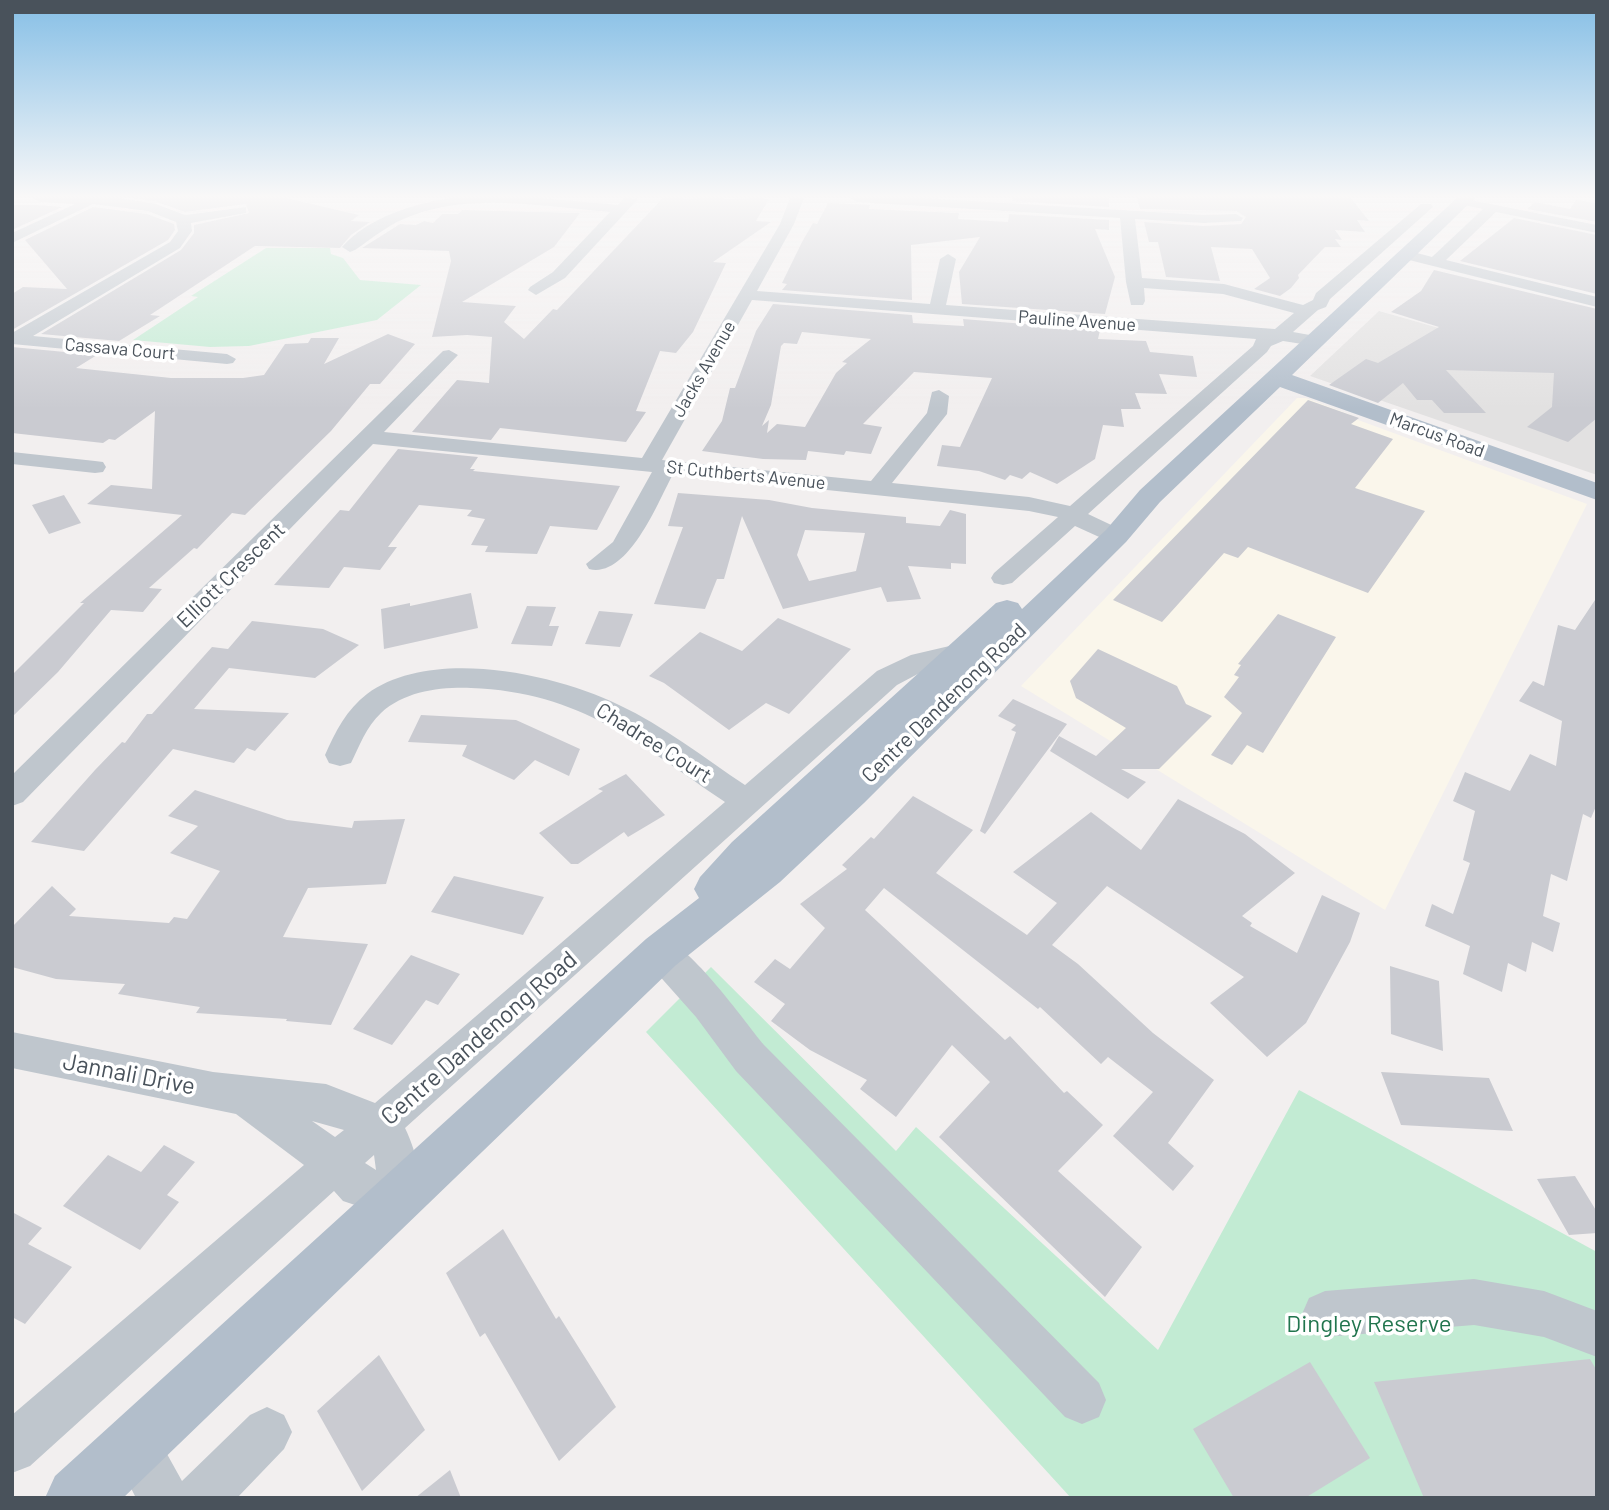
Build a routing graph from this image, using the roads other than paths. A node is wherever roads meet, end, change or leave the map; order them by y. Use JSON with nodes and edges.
{"nodes":[{"id":1,"x":135,"y":268,"type":"edge"},
{"id":2,"x":565,"y":268,"type":"edge"},
{"id":3,"x":761,"y":268,"type":"edge"},
{"id":4,"x":946,"y":268,"type":"edge"},
{"id":5,"x":1133,"y":268,"type":"edge"},
{"id":6,"x":1355,"y":268,"type":"edge"},
{"id":7,"x":1392,"y":268,"type":"edge"},
{"id":8,"x":1465,"y":268,"type":"edge"},
{"id":9,"x":1135,"y":282,"type":"junction"},
{"id":10,"x":536,"y":290,"type":"dead end"},
{"id":11,"x":746,"y":295,"type":"junction"},
{"id":12,"x":1597,"y":302,"type":"edge"},
{"id":13,"x":937,"y":310,"type":"junction"},
{"id":14,"x":1306,"y":311,"type":"junction"},
{"id":15,"x":1140,"y":326,"type":"junction"},
{"id":16,"x":1271,"y":337,"type":"junction"},
{"id":17,"x":13,"y":339,"type":"edge"},
{"id":18,"x":1310,"y":345,"type":"junction"},
{"id":19,"x":449,"y":355,"type":"dead end"},
{"id":20,"x":227,"y":359,"type":"dead end"},
{"id":21,"x":1278,"y":378,"type":"junction"},
{"id":22,"x":939,"y":396,"type":"dead end"},
{"id":23,"x":369,"y":437,"type":"junction"},
{"id":24,"x":12,"y":458,"type":"edge"},
{"id":25,"x":657,"y":466,"type":"junction"},
{"id":26,"x":95,"y":467,"type":"dead end"},
{"id":27,"x":877,"y":488,"type":"junction"},
{"id":28,"x":1597,"y":492,"type":"edge"},
{"id":29,"x":1074,"y":515,"type":"junction"},
{"id":30,"x":1109,"y":532,"type":"junction"},
{"id":31,"x":598,"y":564,"type":"dead end"},
{"id":32,"x":1003,"y":578,"type":"dead end"},
{"id":33,"x":958,"y":653,"type":"junction"},
{"id":34,"x":340,"y":755,"type":"dead end"},
{"id":35,"x":12,"y":794,"type":"edge"},
{"id":36,"x":748,"y":802,"type":"junction"},
{"id":37,"x":661,"y":952,"type":"junction"},
{"id":38,"x":12,"y":1050,"type":"edge"},
{"id":39,"x":245,"y":1097,"type":"junction"},
{"id":40,"x":378,"y":1127,"type":"junction"},
{"id":41,"x":336,"y":1163,"type":"junction"},
{"id":42,"x":397,"y":1198,"type":"junction"},
{"id":43,"x":1325,"y":1314,"type":"dead end"},
{"id":44,"x":1597,"y":1334,"type":"edge"},
{"id":45,"x":1082,"y":1400,"type":"dead end"},
{"id":46,"x":267,"y":1432,"type":"dead end"},
{"id":47,"x":134,"y":1445,"type":"junction"},
{"id":48,"x":12,"y":1448,"type":"edge"},
{"id":49,"x":77,"y":1498,"type":"edge"},
{"id":50,"x":164,"y":1498,"type":"edge"},
{"id":51,"x":201,"y":1498,"type":"edge"}],
"edges":[{"from":1,"to":17,"type":"street"},
{"from":2,"to":10,"type":"street"},
{"from":3,"to":11,"type":"street","name":"Jacks Avenue"},
{"from":4,"to":13,"type":"street"},
{"from":5,"to":9,"type":"street"},
{"from":6,"to":14,"type":"street"},
{"from":7,"to":18,"type":"main road","name":"Centre Dandenong Road"},
{"from":8,"to":12,"type":"street"},
{"from":9,"to":14,"type":"street"},
{"from":9,"to":15,"type":"street"},
{"from":11,"to":13,"type":"street","name":"Pauline Avenue"},
{"from":11,"to":25,"type":"street","name":"Jacks Avenue"},
{"from":13,"to":15,"type":"street","name":"Pauline Avenue"},
{"from":14,"to":16,"type":"street"},
{"from":15,"to":16,"type":"street","name":"Pauline Avenue"},
{"from":16,"to":18,"type":"street","name":"Pauline Avenue"},
{"from":16,"to":29,"type":"street"},
{"from":17,"to":20,"type":"street","name":"Cassava Court"},
{"from":18,"to":21,"type":"main road","name":"Centre Dandenong Road"},
{"from":19,"to":23,"type":"street","name":"Elliott Crescent"},
{"from":21,"to":28,"type":"main road","name":"Marcus Road"},
{"from":21,"to":30,"type":"main road","name":"Centre Dandenong Road"},
{"from":22,"to":27,"type":"street"},
{"from":23,"to":25,"type":"street","name":"St Cuthberts Avenue"},
{"from":23,"to":35,"type":"street","name":"Elliott Crescent"},
{"from":24,"to":26,"type":"street"},
{"from":25,"to":27,"type":"street","name":"St Cuthberts Avenue"},
{"from":25,"to":31,"type":"street","name":"Jacks Avenue"},
{"from":27,"to":29,"type":"street","name":"St Cuthberts Avenue"},
{"from":29,"to":30,"type":"street","name":"St Cuthberts Avenue"},
{"from":29,"to":32,"type":"street"},
{"from":30,"to":33,"type":"main road","name":"Centre Dandenong Road"},
{"from":30,"to":37,"type":"main road","name":"Centre Dandenong Road"},
{"from":33,"to":36,"type":"street","name":"Centre Dandenong Road"},
{"from":33,"to":37,"type":"main road","name":"Centre Dandenong Road"},
{"from":34,"to":36,"type":"street","name":"Chadree Court"},
{"from":36,"to":40,"type":"street","name":"Centre Dandenong Road"},
{"from":37,"to":42,"type":"main road","name":"Centre Dandenong Road"},
{"from":37,"to":45,"type":"street"},
{"from":38,"to":39,"type":"street","name":"Jannali Drive"},
{"from":39,"to":40,"type":"street","name":"Jannali Drive"},
{"from":39,"to":41,"type":"street","name":"Jannali Drive"},
{"from":40,"to":41,"type":"street","name":"Centre Dandenong Road"},
{"from":40,"to":42,"type":"street"},
{"from":41,"to":42,"type":"street","name":"Jannali Drive"},
{"from":41,"to":48,"type":"street","name":"Centre Dandenong Road"},
{"from":42,"to":47,"type":"main road","name":"Centre Dandenong Road"},
{"from":43,"to":44,"type":"street"},
{"from":46,"to":51,"type":"street"},
{"from":47,"to":49,"type":"main road","name":"Centre Dandenong Road"},
{"from":47,"to":50,"type":"street"}]}
